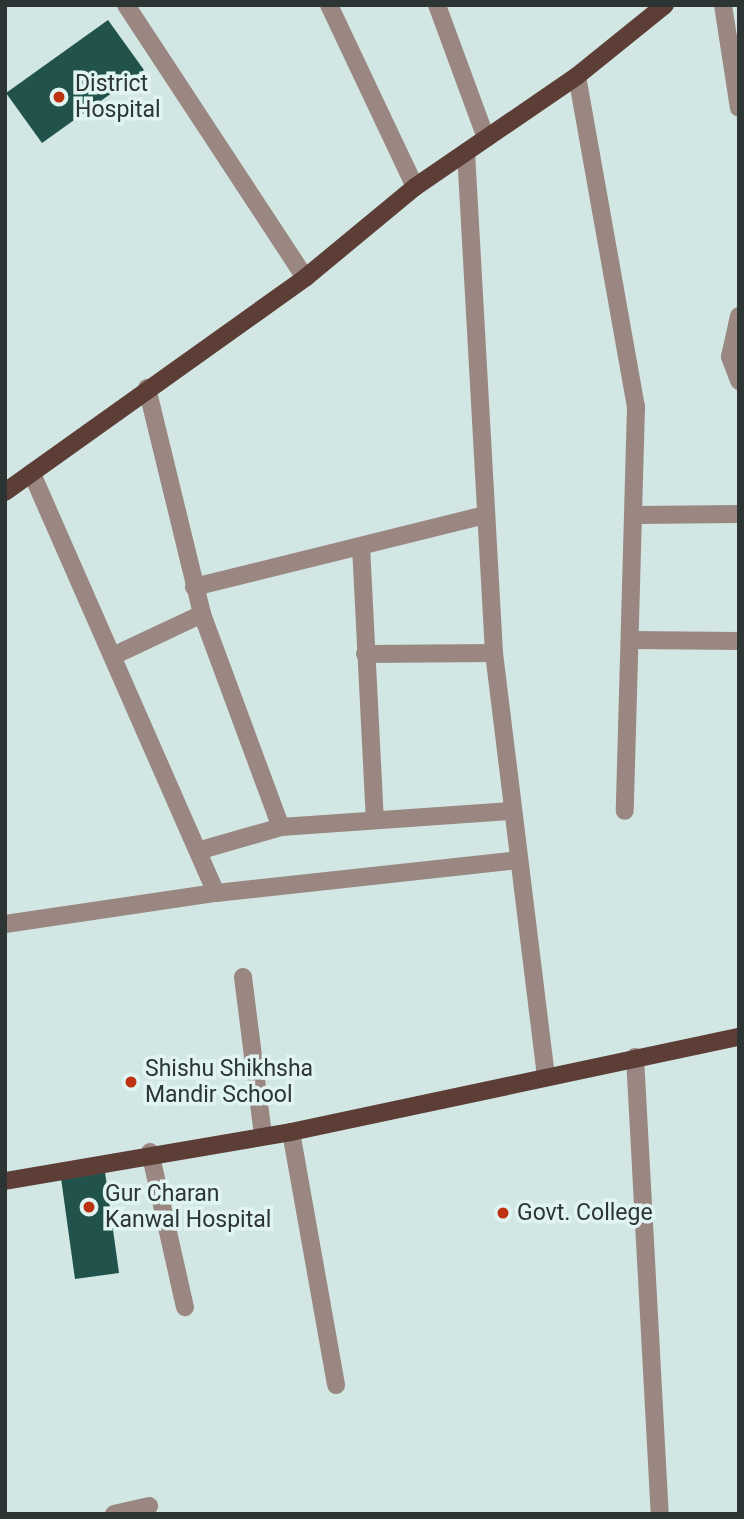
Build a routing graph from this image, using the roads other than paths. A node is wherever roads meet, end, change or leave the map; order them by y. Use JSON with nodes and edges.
{"nodes":[{"id":1,"x":126,"y":5,"type":"edge"},
{"id":2,"x":329,"y":5,"type":"edge"},
{"id":3,"x":436,"y":5,"type":"edge"},
{"id":4,"x":723,"y":5,"type":"edge"},
{"id":5,"x":660,"y":7,"type":"edge"},
{"id":6,"x":577,"y":76,"type":"junction"},
{"id":7,"x":739,"y":107,"type":"edge"},
{"id":8,"x":486,"y":138,"type":"junction"},
{"id":9,"x":466,"y":152,"type":"junction"},
{"id":10,"x":415,"y":187,"type":"junction"},
{"id":11,"x":305,"y":278,"type":"junction"},
{"id":12,"x":739,"y":316,"type":"edge"},
{"id":13,"x":739,"y":382,"type":"edge"},
{"id":14,"x":147,"y":388,"type":"junction"},
{"id":15,"x":32,"y":473,"type":"junction"},
{"id":16,"x":5,"y":492,"type":"edge"},
{"id":17,"x":739,"y":514,"type":"edge"},
{"id":18,"x":486,"y":515,"type":"junction"},
{"id":19,"x":635,"y":515,"type":"junction"},
{"id":20,"x":361,"y":547,"type":"junction"},
{"id":21,"x":194,"y":587,"type":"junction"},
{"id":22,"x":202,"y":614,"type":"junction"},
{"id":23,"x":631,"y":640,"type":"junction"},
{"id":24,"x":739,"y":641,"type":"edge"},
{"id":25,"x":494,"y":653,"type":"junction"},
{"id":26,"x":365,"y":654,"type":"junction"},
{"id":27,"x":115,"y":655,"type":"junction"},
{"id":28,"x":512,"y":811,"type":"junction"},
{"id":29,"x":625,"y":811,"type":"dead end"},
{"id":30,"x":375,"y":819,"type":"junction"},
{"id":31,"x":281,"y":827,"type":"junction"},
{"id":32,"x":201,"y":850,"type":"junction"},
{"id":33,"x":519,"y":860,"type":"junction"},
{"id":34,"x":216,"y":893,"type":"junction"},
{"id":35,"x":5,"y":924,"type":"edge"},
{"id":36,"x":243,"y":977,"type":"dead end"},
{"id":37,"x":739,"y":1037,"type":"edge"},
{"id":38,"x":635,"y":1057,"type":"junction"},
{"id":39,"x":546,"y":1073,"type":"junction"},
{"id":40,"x":291,"y":1132,"type":"junction"},
{"id":41,"x":263,"y":1136,"type":"junction"},
{"id":42,"x":150,"y":1152,"type":"junction"},
{"id":43,"x":5,"y":1181,"type":"edge"},
{"id":44,"x":185,"y":1307,"type":"dead end"},
{"id":45,"x":336,"y":1385,"type":"dead end"},
{"id":46,"x":149,"y":1506,"type":"dead end"},
{"id":47,"x":114,"y":1514,"type":"edge"},
{"id":48,"x":660,"y":1514,"type":"edge"}],
"edges":[{"from":1,"to":11,"type":"street"},
{"from":2,"to":10,"type":"street"},
{"from":3,"to":8,"type":"street"},
{"from":4,"to":7,"type":"street"},
{"from":5,"to":6,"type":"main road"},
{"from":6,"to":8,"type":"main road"},
{"from":6,"to":19,"type":"street"},
{"from":8,"to":9,"type":"main road"},
{"from":9,"to":10,"type":"main road"},
{"from":9,"to":18,"type":"street"},
{"from":10,"to":11,"type":"main road"},
{"from":11,"to":14,"type":"main road"},
{"from":12,"to":13,"type":"street"},
{"from":14,"to":15,"type":"main road"},
{"from":14,"to":21,"type":"street"},
{"from":15,"to":16,"type":"main road"},
{"from":15,"to":27,"type":"street"},
{"from":17,"to":19,"type":"street"},
{"from":18,"to":20,"type":"street"},
{"from":18,"to":25,"type":"street"},
{"from":19,"to":23,"type":"street"},
{"from":20,"to":21,"type":"street"},
{"from":20,"to":26,"type":"street"},
{"from":21,"to":22,"type":"street"},
{"from":22,"to":27,"type":"street"},
{"from":22,"to":31,"type":"street"},
{"from":23,"to":24,"type":"street"},
{"from":23,"to":29,"type":"street"},
{"from":25,"to":26,"type":"street"},
{"from":25,"to":28,"type":"street"},
{"from":26,"to":30,"type":"street"},
{"from":27,"to":32,"type":"street"},
{"from":28,"to":30,"type":"street"},
{"from":28,"to":33,"type":"street"},
{"from":30,"to":31,"type":"street"},
{"from":31,"to":32,"type":"street"},
{"from":32,"to":34,"type":"street"},
{"from":33,"to":34,"type":"street"},
{"from":33,"to":39,"type":"street"},
{"from":34,"to":35,"type":"street"},
{"from":36,"to":41,"type":"street"},
{"from":37,"to":38,"type":"main road"},
{"from":38,"to":39,"type":"main road"},
{"from":38,"to":48,"type":"street"},
{"from":39,"to":40,"type":"main road"},
{"from":40,"to":41,"type":"main road"},
{"from":40,"to":45,"type":"street"},
{"from":41,"to":42,"type":"main road"},
{"from":42,"to":43,"type":"main road"},
{"from":42,"to":44,"type":"street"},
{"from":46,"to":47,"type":"street"}]}
